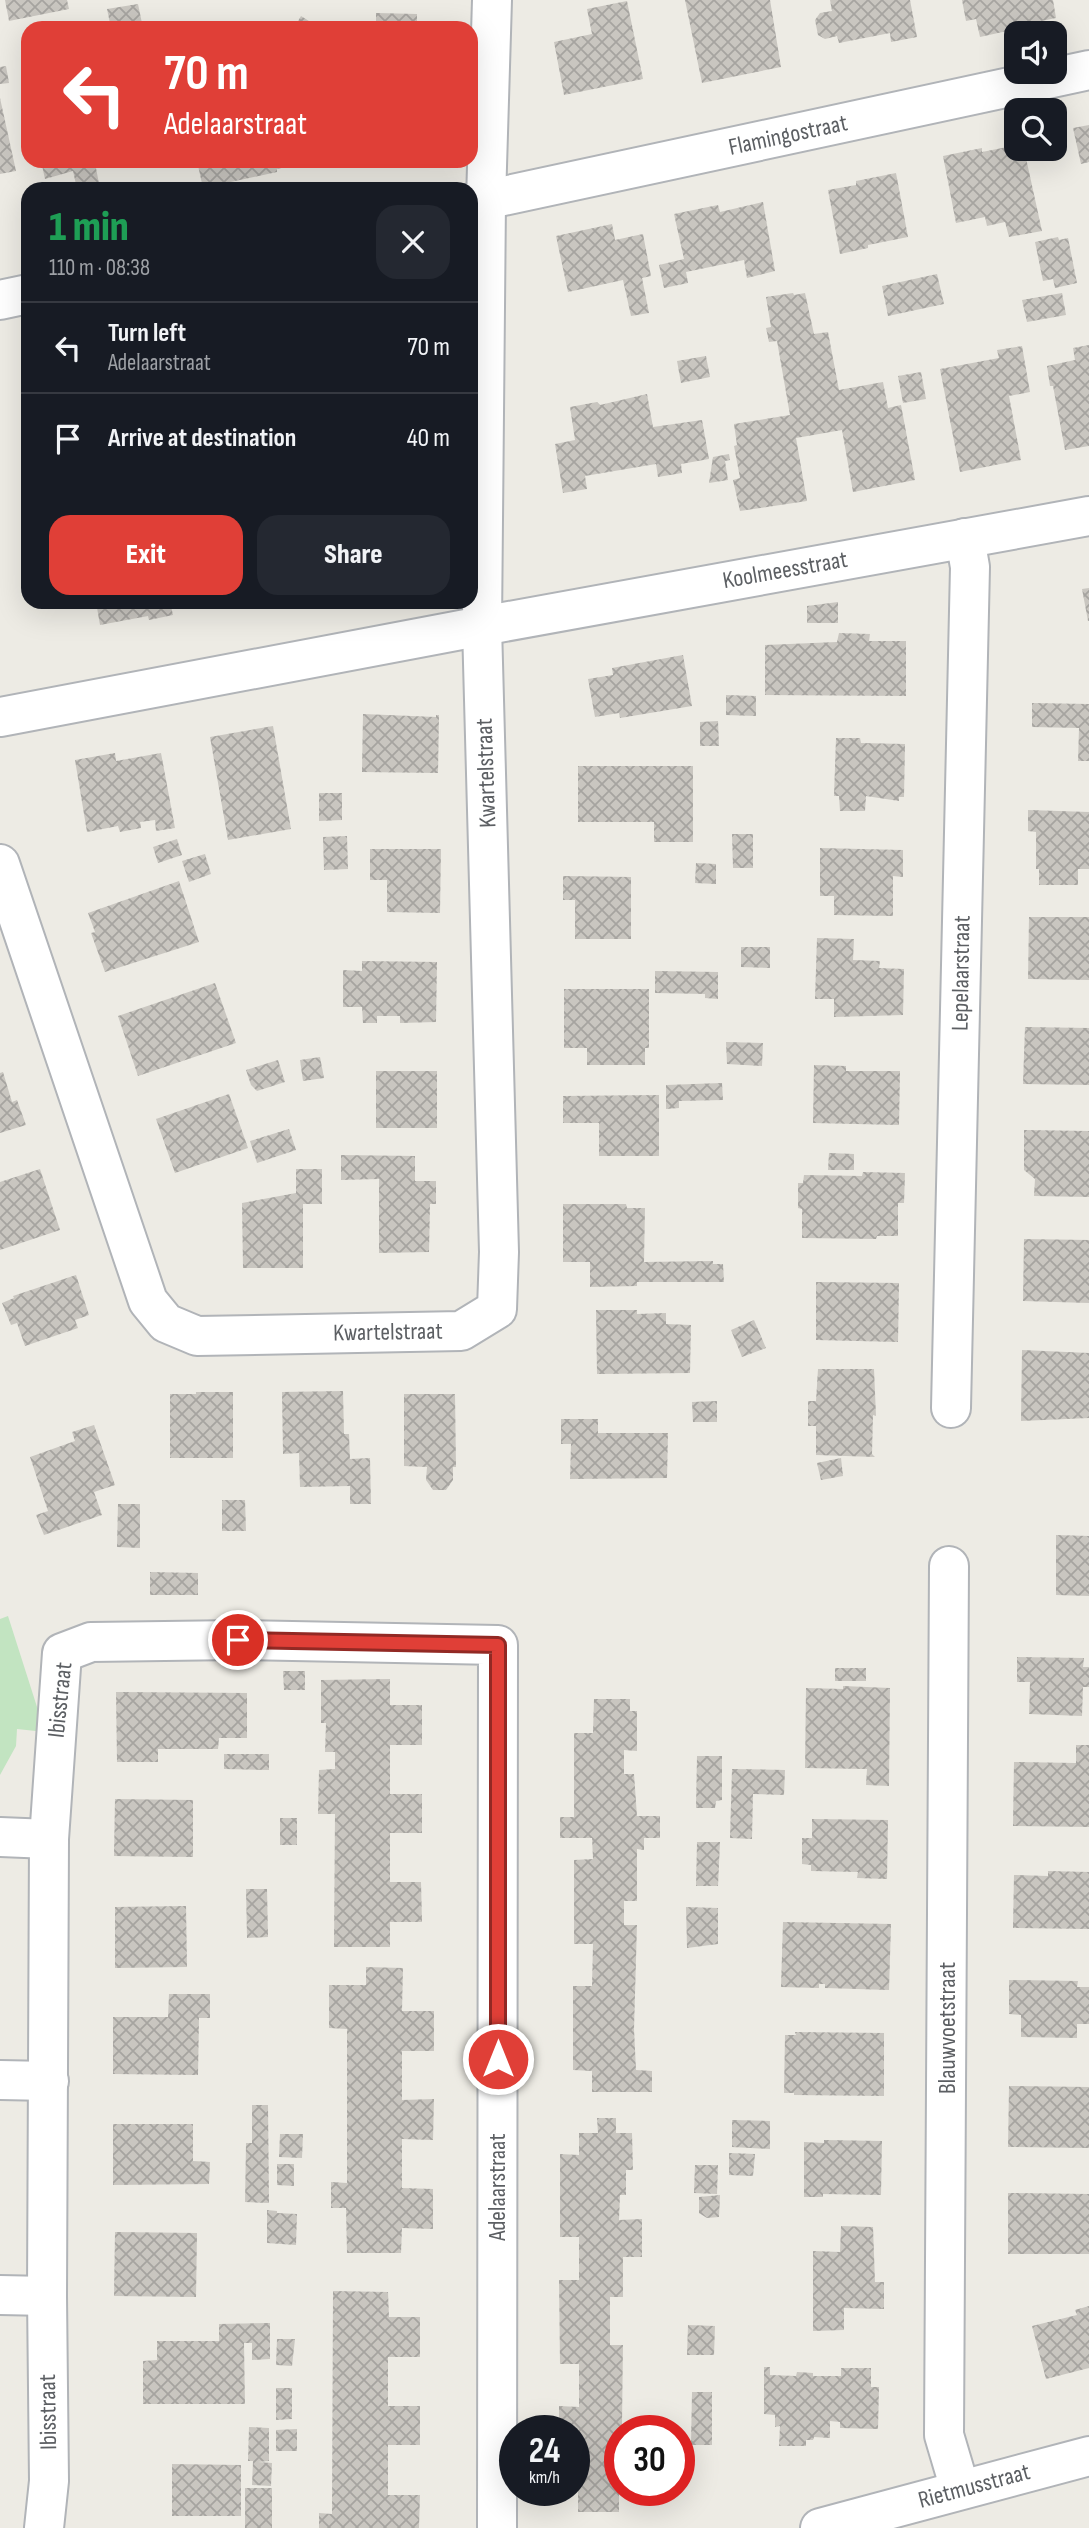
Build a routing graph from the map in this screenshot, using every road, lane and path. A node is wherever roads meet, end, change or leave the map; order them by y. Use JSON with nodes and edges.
{"nodes":[{"id":1,"x":492,"y":0,"type":"edge"},
{"id":2,"x":1089,"y":70,"type":"edge"},
{"id":3,"x":479,"y":202,"type":"edge"},
{"id":4,"x":21,"y":296,"type":"edge"},
{"id":5,"x":0,"y":300,"type":"edge"},
{"id":6,"x":1089,"y":516,"type":"edge"},
{"id":7,"x":965,"y":538,"type":"junction"},
{"id":8,"x":481,"y":626,"type":"junction"},
{"id":9,"x":0,"y":717,"type":"edge"},
{"id":10,"x":0,"y":864,"type":"edge"},
{"id":11,"x":951,"y":1408,"type":"dead end"},
{"id":12,"x":949,"y":1566,"type":"dead end"},
{"id":13,"x":238,"y":1640,"type":"joint"},
{"id":14,"x":0,"y":1837,"type":"edge"},
{"id":15,"x":50,"y":1839,"type":"junction"},
{"id":16,"x":0,"y":2080,"type":"edge"},
{"id":17,"x":49,"y":2081,"type":"junction"},
{"id":18,"x":0,"y":2295,"type":"edge"},
{"id":19,"x":47,"y":2296,"type":"junction"},
{"id":20,"x":1089,"y":2456,"type":"edge"},
{"id":21,"x":960,"y":2489,"type":"junction"},
{"id":22,"x":44,"y":2528,"type":"edge"},
{"id":23,"x":497,"y":2528,"type":"edge"},
{"id":24,"x":820,"y":2528,"type":"edge"}],
"edges":[{"from":1,"to":3,"type":"street","name":"Kwartelstraat"},
{"from":2,"to":3,"type":"street","name":"Flamingostraat"},
{"from":3,"to":8,"type":"street","name":"Kwartelstraat"},
{"from":4,"to":5,"type":"street"},
{"from":6,"to":7,"type":"street","name":"Koolmeesstraat"},
{"from":7,"to":8,"type":"street","name":"Koolmeesstraat"},
{"from":7,"to":11,"type":"street","name":"Lepelaarstraat"},
{"from":8,"to":9,"type":"street"},
{"from":8,"to":10,"type":"street","name":"Kwartelstraat"},
{"from":12,"to":21,"type":"street","name":"Blauwvoetstraat"},
{"from":13,"to":15,"type":"street","name":"Ibisstraat"},
{"from":13,"to":23,"type":"street","name":"Adelaarstraat"},
{"from":14,"to":15,"type":"street"},
{"from":15,"to":17,"type":"street","name":"Ibisstraat"},
{"from":16,"to":17,"type":"street"},
{"from":17,"to":19,"type":"street","name":"Ibisstraat"},
{"from":18,"to":19,"type":"street"},
{"from":19,"to":22,"type":"street","name":"Ibisstraat"},
{"from":20,"to":21,"type":"street","name":"Rietmusstraat"},
{"from":21,"to":24,"type":"street","name":"Rietmusstraat"}]}
